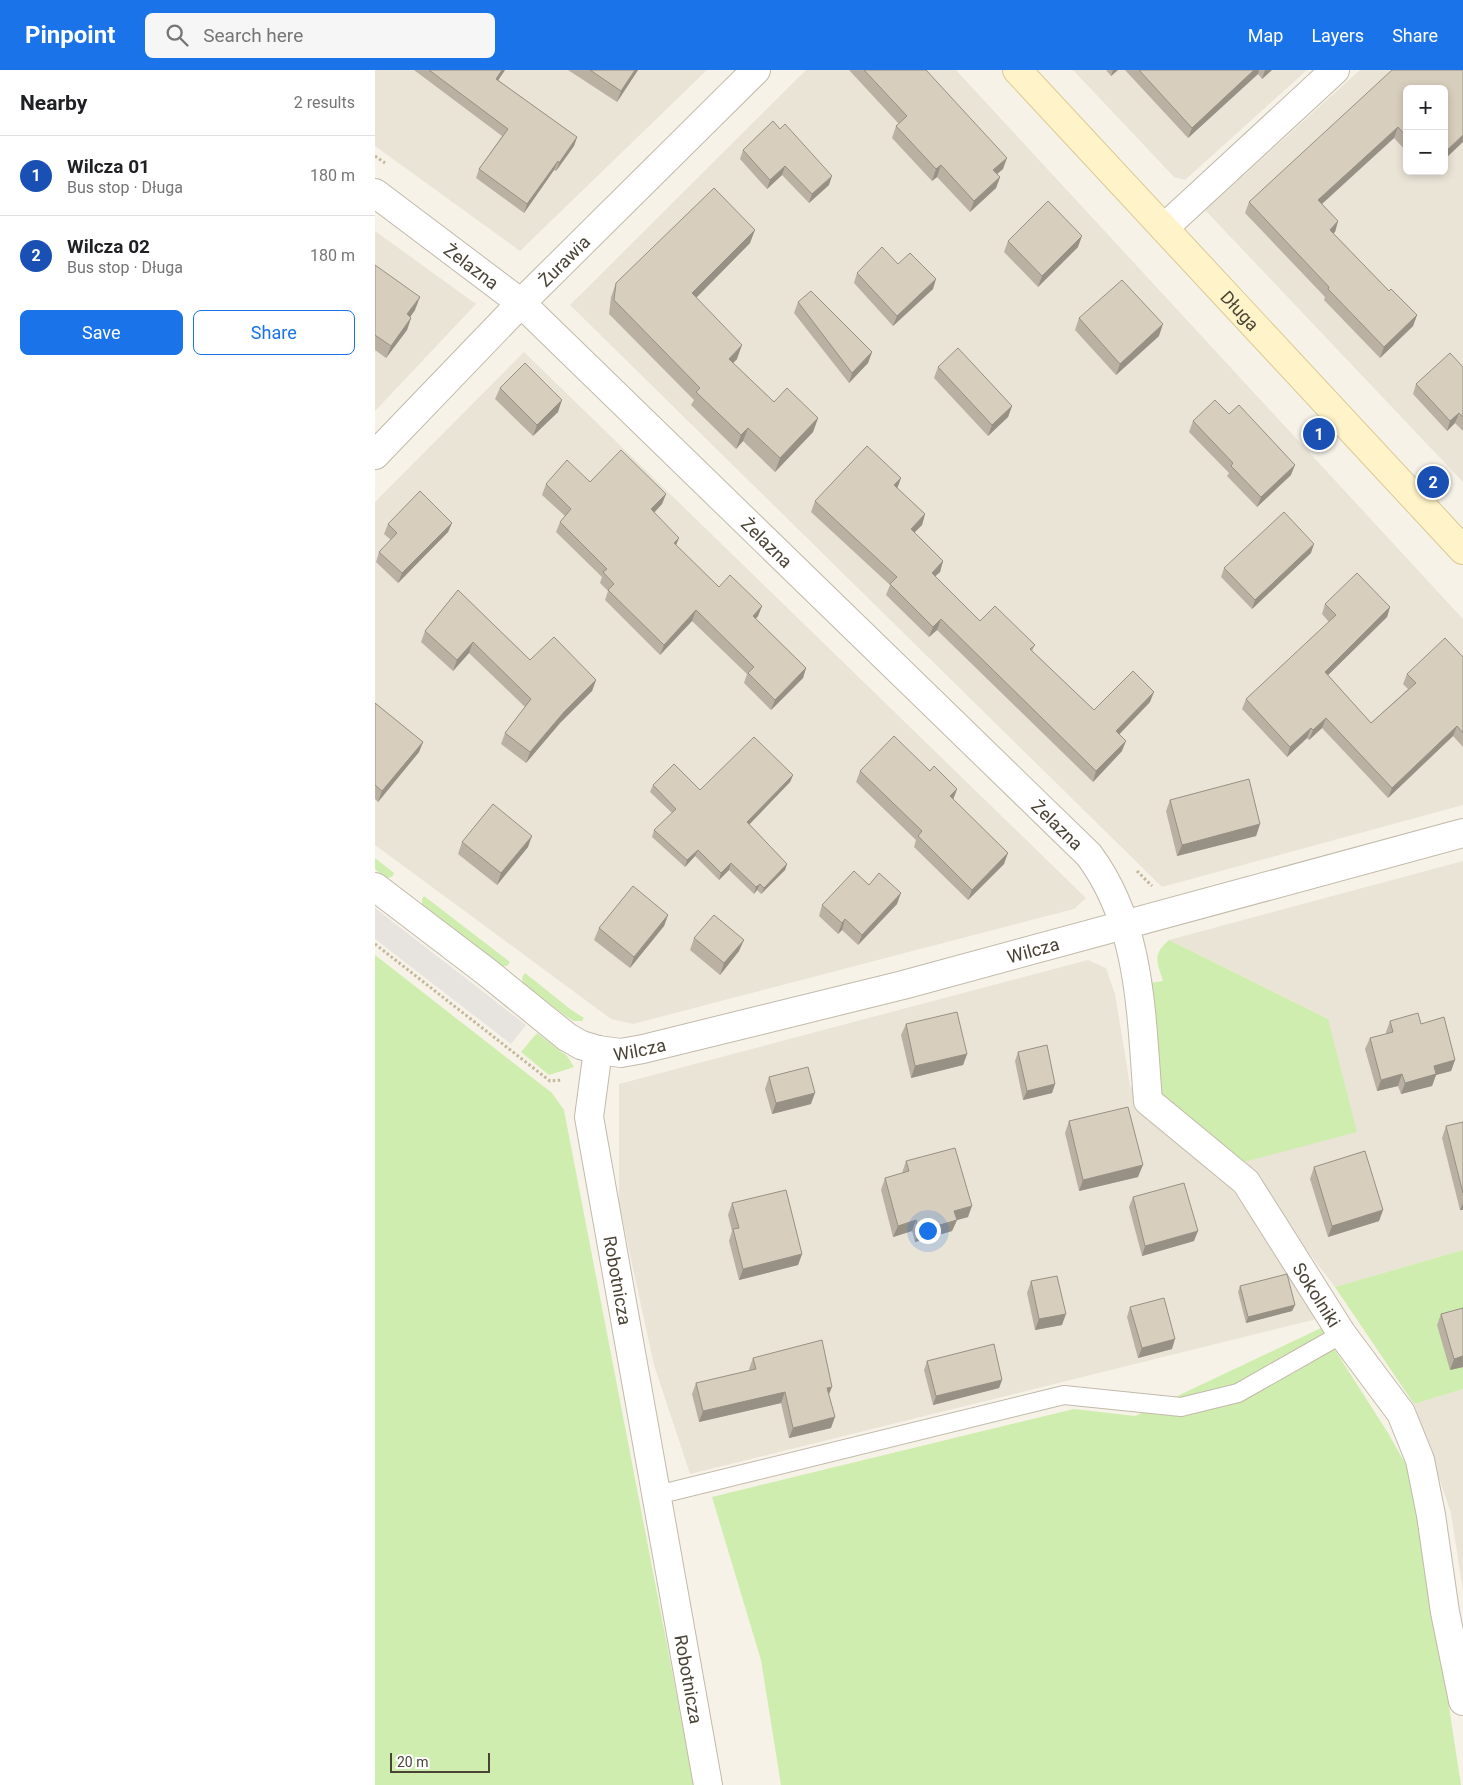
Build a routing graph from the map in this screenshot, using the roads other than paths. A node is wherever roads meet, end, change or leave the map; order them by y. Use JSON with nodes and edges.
{"nodes":[{"id":1,"x":756,"y":70,"type":"edge"},
{"id":2,"x":1017,"y":70,"type":"edge"},
{"id":3,"x":1335,"y":70,"type":"edge"},
{"id":4,"x":375,"y":193,"type":"edge"},
{"id":5,"x":1164,"y":228,"type":"junction"},
{"id":6,"x":521,"y":302,"type":"junction"},
{"id":7,"x":375,"y":455,"type":"edge"},
{"id":8,"x":1463,"y":550,"type":"edge"},
{"id":9,"x":1463,"y":833,"type":"edge"},
{"id":10,"x":375,"y":887,"type":"edge"},
{"id":11,"x":1126,"y":924,"type":"junction"},
{"id":12,"x":598,"y":1050,"type":"junction"},
{"id":13,"x":1342,"y":1334,"type":"junction"},
{"id":14,"x":657,"y":1495,"type":"junction"},
{"id":15,"x":1463,"y":1701,"type":"edge"},
{"id":16,"x":708,"y":1785,"type":"edge"}],
"edges":[{"from":1,"to":6,"type":"street","name":"Żurawia"},
{"from":2,"to":5,"type":"street","name":"Długa"},
{"from":3,"to":5,"type":"street"},
{"from":4,"to":6,"type":"street","name":"Żelazna"},
{"from":5,"to":8,"type":"street","name":"Długa"},
{"from":6,"to":7,"type":"street","name":"Żurawia"},
{"from":6,"to":11,"type":"street","name":"Żelazna"},
{"from":9,"to":11,"type":"street","name":"Wilcza"},
{"from":10,"to":12,"type":"street"},
{"from":11,"to":12,"type":"street","name":"Wilcza"},
{"from":11,"to":13,"type":"street","name":"Sokolniki"},
{"from":12,"to":14,"type":"street","name":"Robotnicza"},
{"from":13,"to":14,"type":"lane"},
{"from":13,"to":15,"type":"street","name":"Sokolniki"},
{"from":14,"to":16,"type":"street","name":"Robotnicza"}]}
